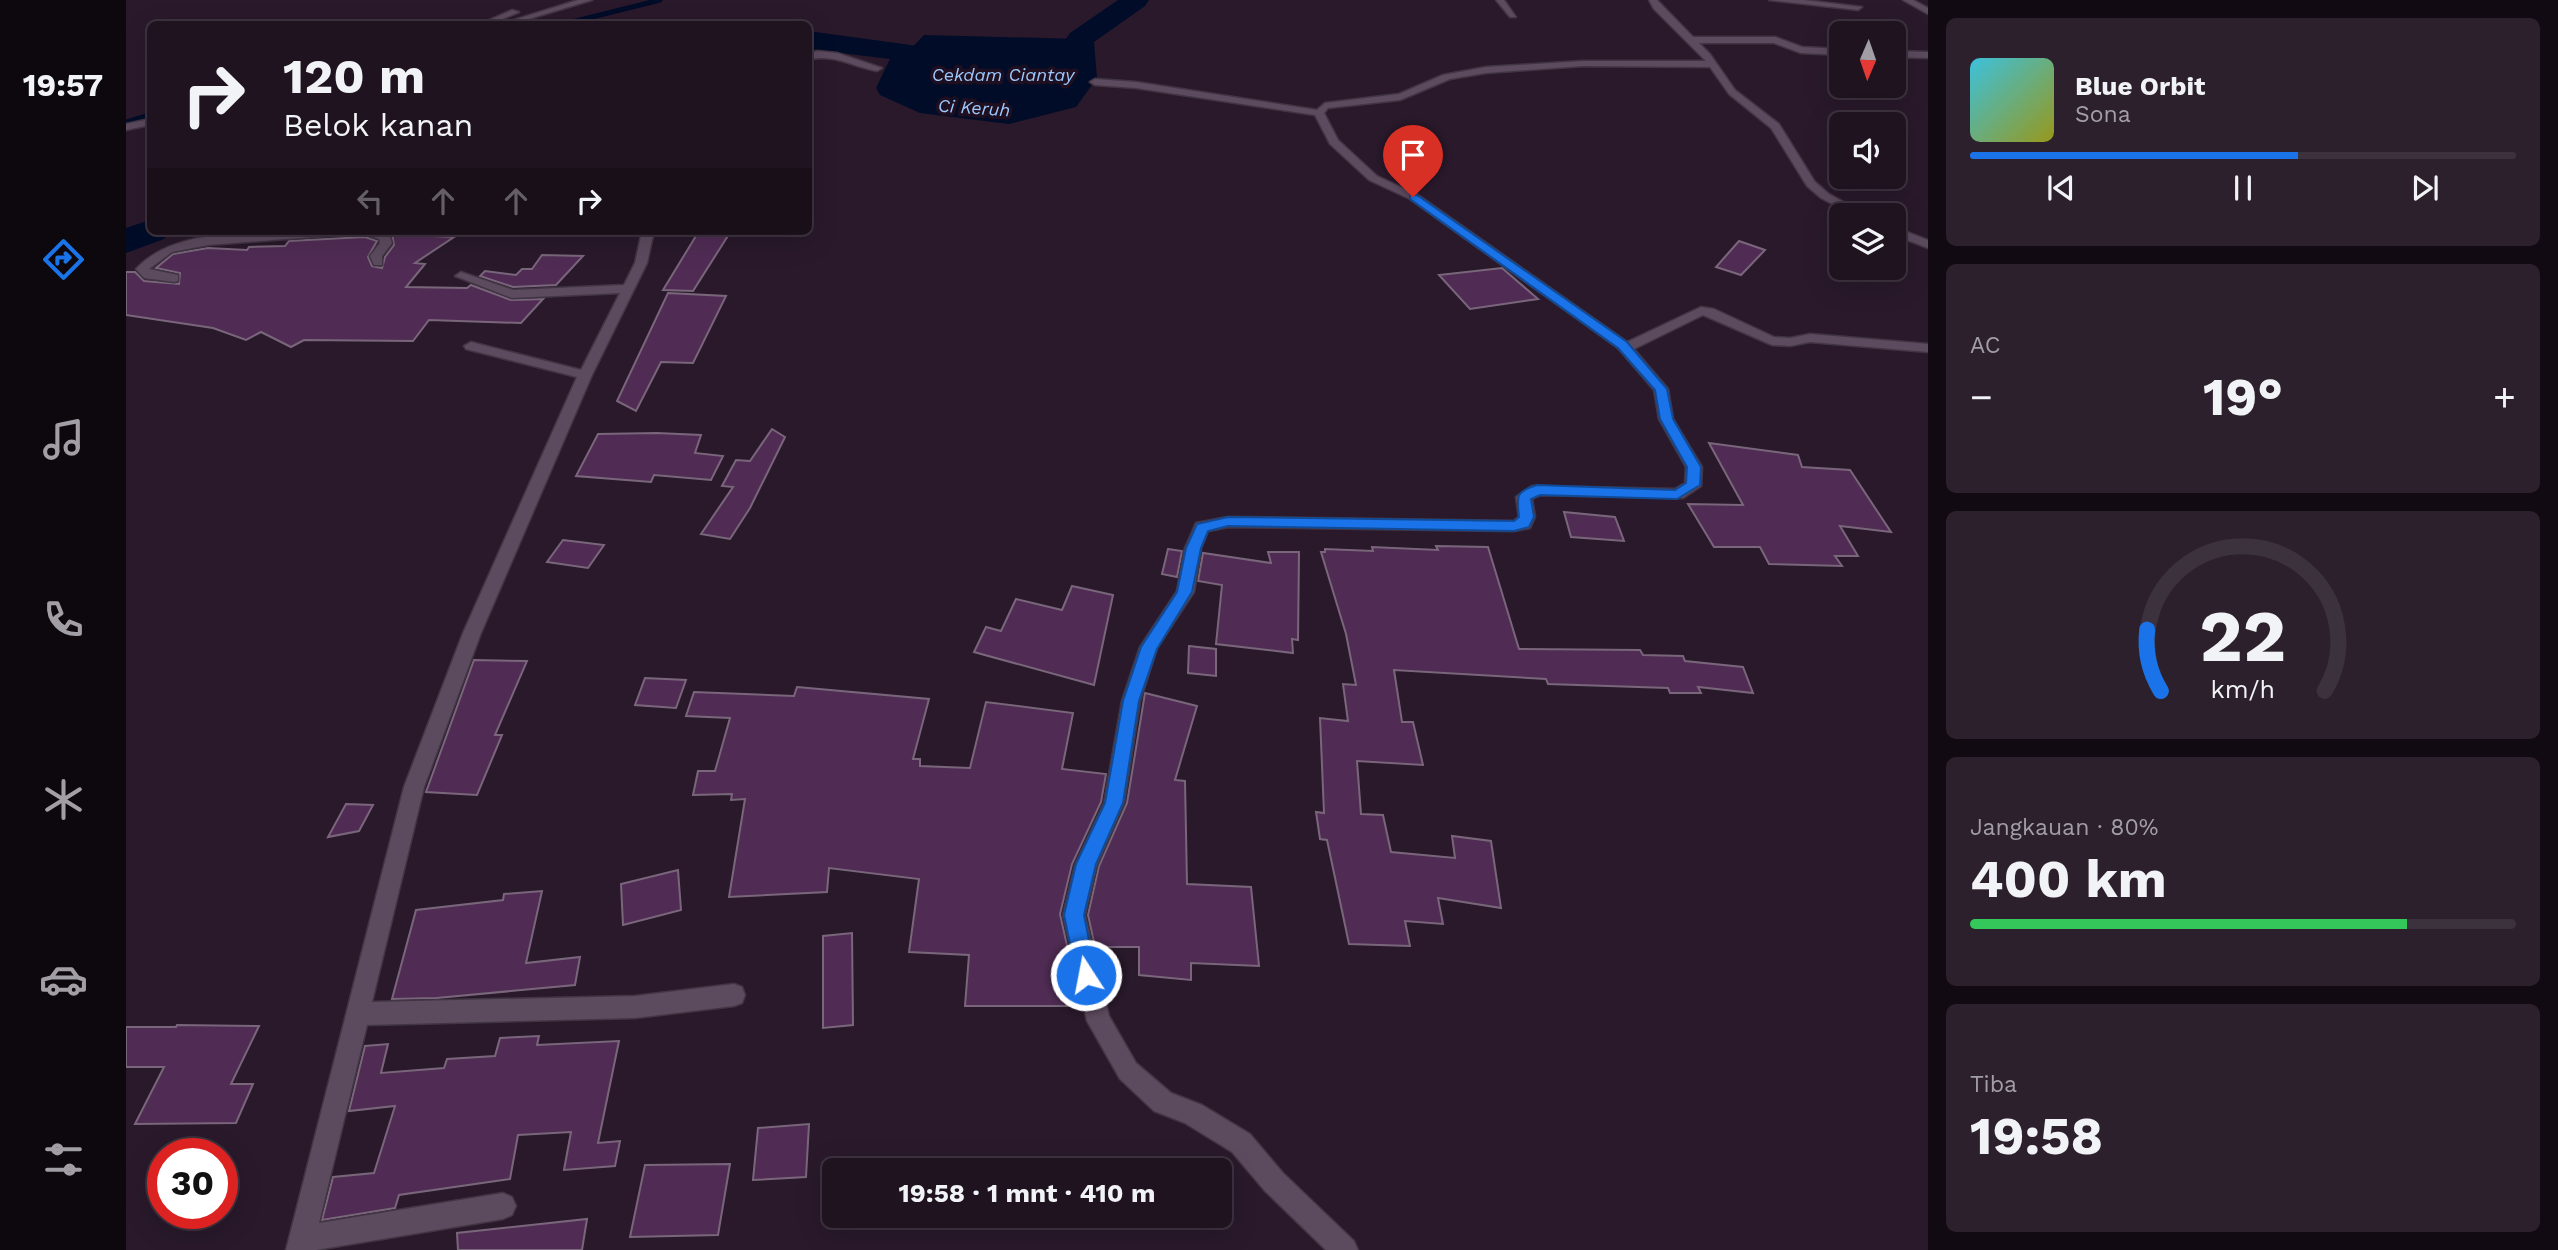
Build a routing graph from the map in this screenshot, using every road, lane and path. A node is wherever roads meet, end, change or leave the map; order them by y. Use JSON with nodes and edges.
{"nodes":[{"id":1,"x":588,"y":0,"type":"edge"},
{"id":2,"x":1500,"y":0,"type":"edge"},
{"id":3,"x":1653,"y":0,"type":"edge"},
{"id":4,"x":1773,"y":0,"type":"edge"},
{"id":5,"x":1907,"y":0,"type":"edge"},
{"id":6,"x":527,"y":6,"type":"dead end"},
{"id":7,"x":1858,"y":7,"type":"dead end"},
{"id":8,"x":1928,"y":11,"type":"edge"},
{"id":9,"x":1513,"y":15,"type":"dead end"},
{"id":10,"x":491,"y":21,"type":"edge"},
{"id":11,"x":514,"y":21,"type":"edge"},
{"id":12,"x":1691,"y":40,"type":"junction"},
{"id":13,"x":1829,"y":51,"type":"edge"},
{"id":14,"x":1906,"y":54,"type":"edge"},
{"id":15,"x":812,"y":55,"type":"edge"},
{"id":16,"x":1928,"y":55,"type":"edge"},
{"id":17,"x":1712,"y":64,"type":"junction"},
{"id":18,"x":877,"y":68,"type":"dead end"},
{"id":19,"x":1095,"y":82,"type":"dead end"},
{"id":20,"x":1319,"y":113,"type":"junction"},
{"id":21,"x":147,"y":123,"type":"edge"},
{"id":22,"x":126,"y":127,"type":"edge"},
{"id":23,"x":1838,"y":203,"type":"edge"},
{"id":24,"x":271,"y":235,"type":"edge"},
{"id":25,"x":377,"y":235,"type":"edge"},
{"id":26,"x":646,"y":235,"type":"edge"},
{"id":27,"x":1906,"y":236,"type":"edge"},
{"id":28,"x":1928,"y":244,"type":"edge"},
{"id":29,"x":378,"y":262,"type":"dead end"},
{"id":30,"x":461,"y":276,"type":"dead end"},
{"id":31,"x":174,"y":278,"type":"dead end"},
{"id":32,"x":627,"y":289,"type":"junction"},
{"id":33,"x":471,"y":346,"type":"dead end"},
{"id":34,"x":1625,"y":348,"type":"junction"},
{"id":35,"x":1928,"y":348,"type":"edge"},
{"id":36,"x":584,"y":375,"type":"junction"},
{"id":37,"x":734,"y":995,"type":"dead end"},
{"id":38,"x":358,"y":1014,"type":"junction"},
{"id":39,"x":503,"y":1206,"type":"dead end"},
{"id":40,"x":301,"y":1245,"type":"edge"},
{"id":41,"x":1345,"y":1250,"type":"edge"}],
"edges":[{"from":1,"to":11,"type":"street"},
{"from":2,"to":9,"type":"street"},
{"from":3,"to":12,"type":"street"},
{"from":4,"to":7,"type":"street"},
{"from":5,"to":8,"type":"street"},
{"from":6,"to":10,"type":"street"},
{"from":12,"to":13,"type":"street"},
{"from":12,"to":17,"type":"street"},
{"from":14,"to":16,"type":"street"},
{"from":15,"to":18,"type":"street"},
{"from":17,"to":20,"type":"street"},
{"from":17,"to":23,"type":"street"},
{"from":19,"to":20,"type":"street"},
{"from":20,"to":34,"type":"street"},
{"from":21,"to":22,"type":"street"},
{"from":24,"to":31,"type":"street"},
{"from":25,"to":29,"type":"street"},
{"from":26,"to":32,"type":"street"},
{"from":27,"to":28,"type":"street"},
{"from":30,"to":32,"type":"street"},
{"from":32,"to":36,"type":"street"},
{"from":33,"to":36,"type":"street"},
{"from":34,"to":35,"type":"street"},
{"from":34,"to":41,"type":"street"},
{"from":36,"to":38,"type":"street"},
{"from":37,"to":38,"type":"street"},
{"from":38,"to":40,"type":"street"},
{"from":39,"to":40,"type":"street"}]}
